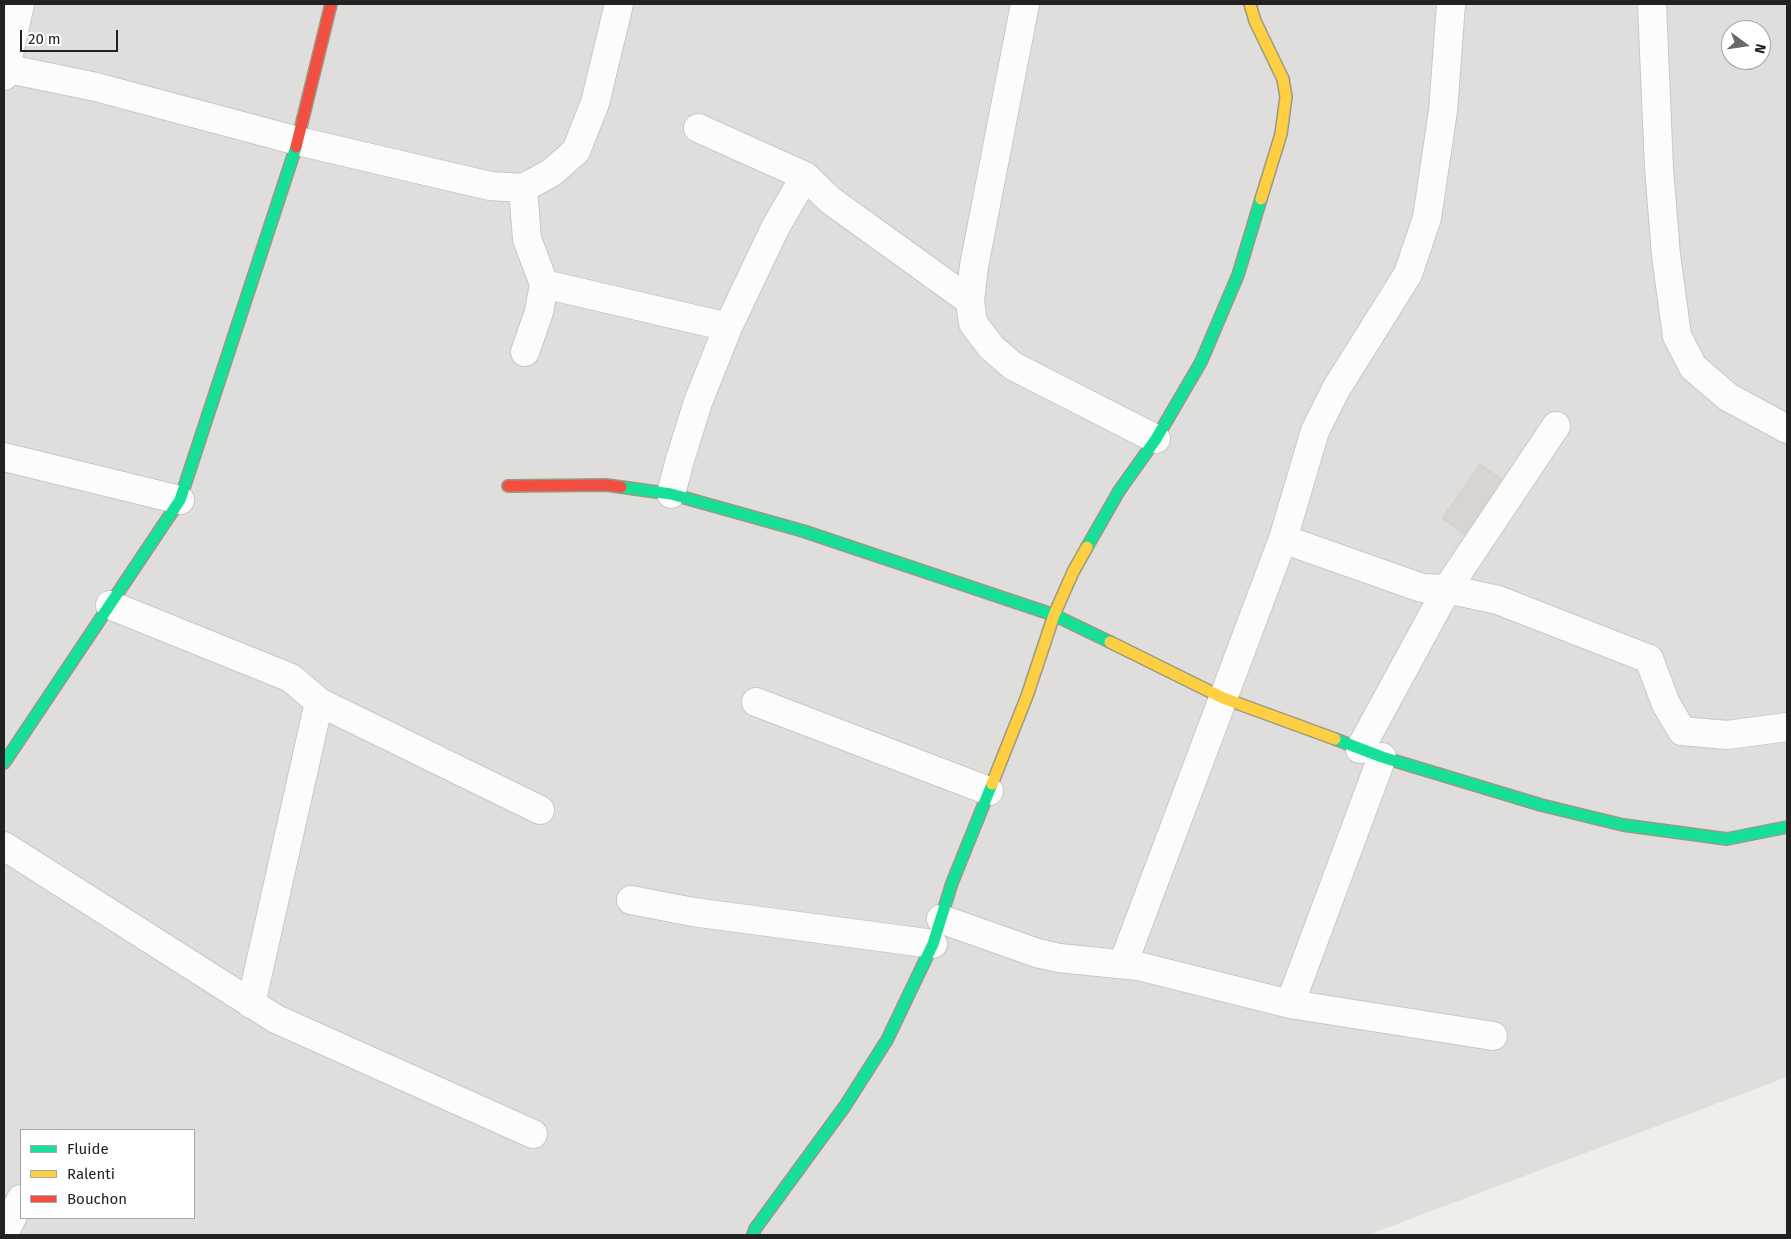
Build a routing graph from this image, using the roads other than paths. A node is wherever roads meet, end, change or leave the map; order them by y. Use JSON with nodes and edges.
{"nodes":[{"id":1,"x":20,"y":4,"type":"edge"},
{"id":2,"x":331,"y":4,"type":"edge"},
{"id":3,"x":619,"y":4,"type":"edge"},
{"id":4,"x":1025,"y":4,"type":"edge"},
{"id":5,"x":1250,"y":4,"type":"edge"},
{"id":6,"x":1452,"y":4,"type":"edge"},
{"id":7,"x":1652,"y":4,"type":"edge"},
{"id":8,"x":4,"y":71,"type":"edge"},
{"id":9,"x":698,"y":128,"type":"dead end"},
{"id":10,"x":298,"y":141,"type":"junction"},
{"id":11,"x":804,"y":176,"type":"junction"},
{"id":12,"x":523,"y":188,"type":"junction"},
{"id":13,"x":544,"y":284,"type":"junction"},
{"id":14,"x":970,"y":301,"type":"junction"},
{"id":15,"x":728,"y":327,"type":"junction"},
{"id":16,"x":524,"y":352,"type":"dead end"},
{"id":17,"x":1556,"y":426,"type":"dead end"},
{"id":18,"x":1787,"y":429,"type":"edge"},
{"id":19,"x":1156,"y":439,"type":"junction"},
{"id":20,"x":4,"y":457,"type":"edge"},
{"id":21,"x":508,"y":486,"type":"dead end"},
{"id":22,"x":671,"y":494,"type":"junction"},
{"id":23,"x":180,"y":500,"type":"junction"},
{"id":24,"x":1283,"y":539,"type":"junction"},
{"id":25,"x":1447,"y":589,"type":"junction"},
{"id":26,"x":110,"y":605,"type":"junction"},
{"id":27,"x":1054,"y":614,"type":"junction"},
{"id":28,"x":1222,"y":698,"type":"junction"},
{"id":29,"x":320,"y":702,"type":"junction"},
{"id":30,"x":756,"y":702,"type":"dead end"},
{"id":31,"x":1787,"y":727,"type":"edge"},
{"id":32,"x":1371,"y":753,"type":"junction"},
{"id":33,"x":4,"y":763,"type":"edge"},
{"id":34,"x":989,"y":791,"type":"junction"},
{"id":35,"x":540,"y":810,"type":"dead end"},
{"id":36,"x":1787,"y":827,"type":"edge"},
{"id":37,"x":4,"y":846,"type":"edge"},
{"id":38,"x":631,"y":900,"type":"dead end"},
{"id":39,"x":937,"y":931,"type":"junction"},
{"id":40,"x":1123,"y":964,"type":"junction"},
{"id":41,"x":251,"y":1004,"type":"junction"},
{"id":42,"x":1290,"y":1004,"type":"junction"},
{"id":43,"x":1493,"y":1036,"type":"dead end"},
{"id":44,"x":533,"y":1134,"type":"dead end"},
{"id":45,"x":20,"y":1201,"type":"edge"},
{"id":46,"x":4,"y":1234,"type":"edge"},
{"id":47,"x":753,"y":1235,"type":"edge"}],
"edges":[{"from":1,"to":8,"type":"street"},
{"from":2,"to":10,"type":"street"},
{"from":3,"to":12,"type":"street"},
{"from":4,"to":14,"type":"street"},
{"from":5,"to":19,"type":"street"},
{"from":6,"to":24,"type":"street"},
{"from":7,"to":18,"type":"street"},
{"from":8,"to":10,"type":"street"},
{"from":9,"to":11,"type":"street"},
{"from":10,"to":12,"type":"street"},
{"from":10,"to":23,"type":"street"},
{"from":11,"to":14,"type":"street"},
{"from":11,"to":15,"type":"street"},
{"from":12,"to":13,"type":"street"},
{"from":13,"to":15,"type":"street"},
{"from":13,"to":16,"type":"street"},
{"from":14,"to":19,"type":"street"},
{"from":15,"to":22,"type":"street"},
{"from":17,"to":25,"type":"street"},
{"from":19,"to":27,"type":"street"},
{"from":20,"to":23,"type":"street"},
{"from":21,"to":22,"type":"street"},
{"from":22,"to":27,"type":"street"},
{"from":23,"to":26,"type":"street"},
{"from":24,"to":25,"type":"street"},
{"from":24,"to":28,"type":"street"},
{"from":25,"to":31,"type":"street"},
{"from":25,"to":32,"type":"street"},
{"from":26,"to":29,"type":"street"},
{"from":26,"to":33,"type":"street"},
{"from":27,"to":28,"type":"street"},
{"from":27,"to":34,"type":"street"},
{"from":28,"to":32,"type":"street"},
{"from":28,"to":40,"type":"street"},
{"from":29,"to":35,"type":"street"},
{"from":29,"to":41,"type":"street"},
{"from":30,"to":34,"type":"street"},
{"from":32,"to":36,"type":"street"},
{"from":32,"to":42,"type":"street"},
{"from":34,"to":39,"type":"street"},
{"from":37,"to":41,"type":"street"},
{"from":38,"to":39,"type":"street"},
{"from":39,"to":40,"type":"street"},
{"from":39,"to":47,"type":"street"},
{"from":40,"to":42,"type":"street"},
{"from":41,"to":44,"type":"street"},
{"from":42,"to":43,"type":"street"},
{"from":45,"to":46,"type":"street"}]}
